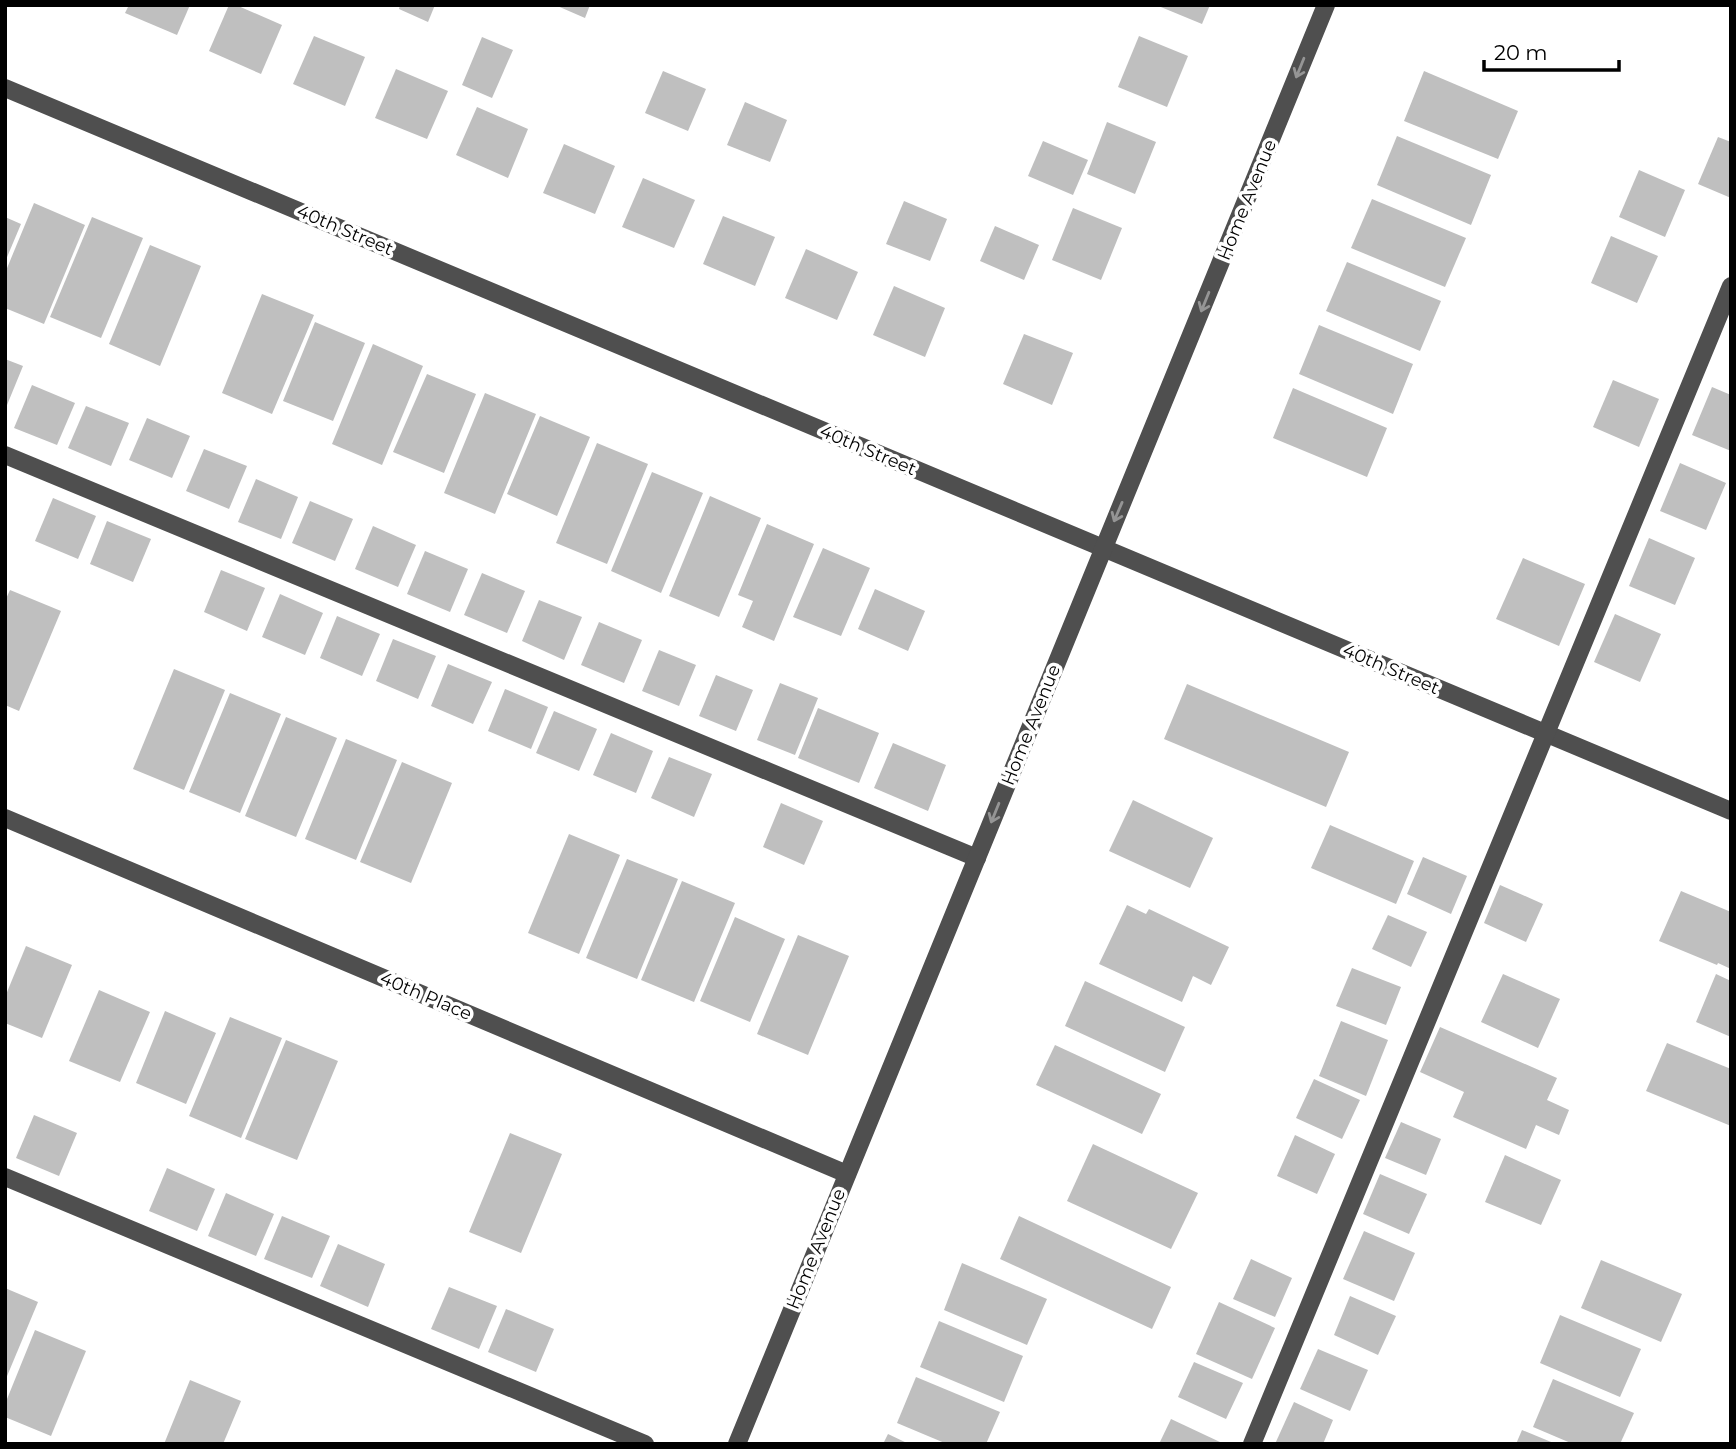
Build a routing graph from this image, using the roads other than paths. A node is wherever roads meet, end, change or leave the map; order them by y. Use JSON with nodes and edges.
{"nodes":[{"id":1,"x":1326,"y":5,"type":"edge"},
{"id":2,"x":5,"y":88,"type":"edge"},
{"id":3,"x":1731,"y":286,"type":"edge"},
{"id":4,"x":5,"y":455,"type":"edge"},
{"id":5,"x":1104,"y":548,"type":"junction"},
{"id":6,"x":1546,"y":734,"type":"junction"},
{"id":7,"x":1731,"y":811,"type":"edge"},
{"id":8,"x":5,"y":818,"type":"edge"},
{"id":9,"x":976,"y":858,"type":"junction"},
{"id":10,"x":847,"y":1174,"type":"junction"},
{"id":11,"x":5,"y":1177,"type":"edge"},
{"id":12,"x":645,"y":1444,"type":"edge"},
{"id":13,"x":737,"y":1444,"type":"edge"},
{"id":14,"x":1252,"y":1444,"type":"edge"}],
"edges":[{"from":1,"to":5,"type":"street","name":"Home Avenue","one_way":true},
{"from":2,"to":5,"type":"street","name":"40th Street"},
{"from":3,"to":6,"type":"street"},
{"from":4,"to":9,"type":"street"},
{"from":5,"to":6,"type":"street","name":"40th Street"},
{"from":5,"to":9,"type":"street","name":"Home Avenue","one_way":true},
{"from":6,"to":7,"type":"street","name":"40th Street"},
{"from":6,"to":14,"type":"street"},
{"from":8,"to":10,"type":"street","name":"40th Place"},
{"from":9,"to":10,"type":"street","name":"Home Avenue"},
{"from":10,"to":13,"type":"street","name":"Home Avenue"},
{"from":11,"to":12,"type":"street"}]}
